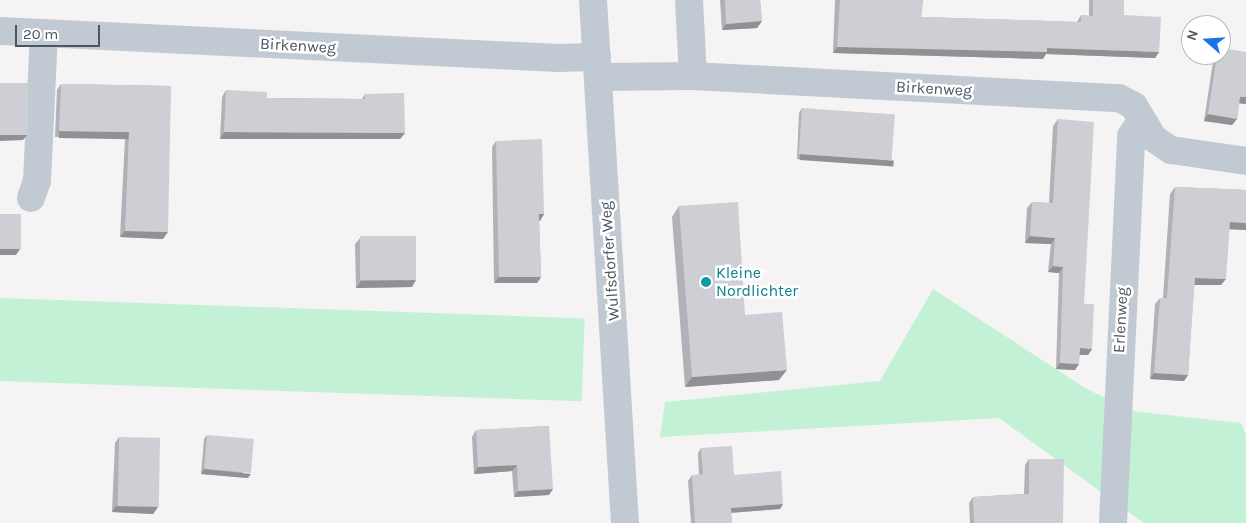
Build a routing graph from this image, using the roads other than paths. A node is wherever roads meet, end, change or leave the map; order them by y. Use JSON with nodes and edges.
{"nodes":[{"id":1,"x":593,"y":0,"type":"edge"},
{"id":2,"x":689,"y":0,"type":"edge"},
{"id":3,"x":0,"y":31,"type":"edge"},
{"id":4,"x":44,"y":33,"type":"junction"},
{"id":5,"x":597,"y":67,"type":"junction"},
{"id":6,"x":693,"y":76,"type":"junction"},
{"id":7,"x":1140,"y":121,"type":"junction"},
{"id":8,"x":1246,"y":160,"type":"edge"},
{"id":9,"x":31,"y":198,"type":"dead end"},
{"id":10,"x":624,"y":523,"type":"edge"},
{"id":11,"x":1113,"y":523,"type":"edge"}],
"edges":[{"from":1,"to":5,"type":"street","name":"Wulfsdorfer Weg"},
{"from":2,"to":6,"type":"street"},
{"from":3,"to":4,"type":"street","name":"Birkenweg"},
{"from":4,"to":5,"type":"street","name":"Birkenweg"},
{"from":4,"to":9,"type":"street"},
{"from":5,"to":6,"type":"street","name":"Birkenweg"},
{"from":5,"to":10,"type":"street","name":"Wulfsdorfer Weg"},
{"from":6,"to":7,"type":"street","name":"Birkenweg"},
{"from":7,"to":8,"type":"street","name":"Birkenweg"},
{"from":7,"to":11,"type":"street","name":"Erlenweg"}]}
